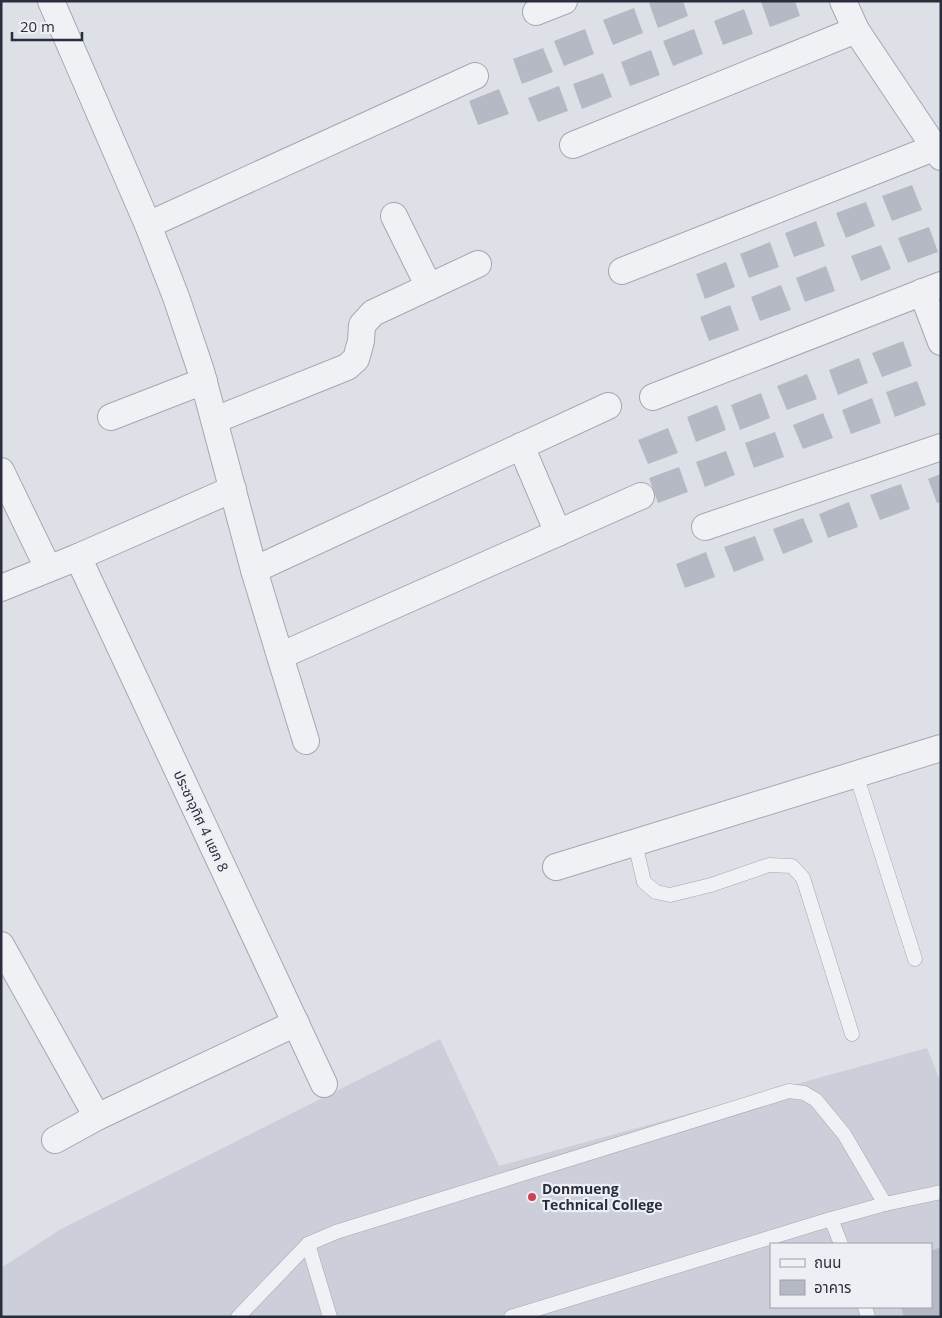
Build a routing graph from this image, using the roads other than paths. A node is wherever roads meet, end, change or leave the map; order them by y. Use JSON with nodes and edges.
{"nodes":[{"id":1,"x":51,"y":1,"type":"edge"},
{"id":2,"x":564,"y":1,"type":"edge"},
{"id":3,"x":843,"y":1,"type":"edge"},
{"id":4,"x":536,"y":12,"type":"dead end"},
{"id":5,"x":856,"y":30,"type":"junction"},
{"id":6,"x":475,"y":76,"type":"dead end"},
{"id":7,"x":573,"y":145,"type":"dead end"},
{"id":8,"x":939,"y":149,"type":"edge"},
{"id":9,"x":394,"y":216,"type":"dead end"},
{"id":10,"x":148,"y":226,"type":"junction"},
{"id":11,"x":478,"y":264,"type":"dead end"},
{"id":12,"x":622,"y":271,"type":"dead end"},
{"id":13,"x":430,"y":287,"type":"junction"},
{"id":14,"x":931,"y":288,"type":"edge"},
{"id":15,"x":941,"y":342,"type":"edge"},
{"id":16,"x":204,"y":381,"type":"junction"},
{"id":17,"x":653,"y":397,"type":"dead end"},
{"id":18,"x":608,"y":406,"type":"dead end"},
{"id":19,"x":111,"y":417,"type":"dead end"},
{"id":20,"x":215,"y":420,"type":"junction"},
{"id":21,"x":521,"y":446,"type":"junction"},
{"id":22,"x":941,"y":447,"type":"edge"},
{"id":23,"x":1,"y":471,"type":"edge"},
{"id":24,"x":233,"y":489,"type":"junction"},
{"id":25,"x":641,"y":496,"type":"dead end"},
{"id":26,"x":705,"y":527,"type":"dead end"},
{"id":27,"x":558,"y":533,"type":"junction"},
{"id":28,"x":78,"y":557,"type":"junction"},
{"id":29,"x":48,"y":568,"type":"junction"},
{"id":30,"x":254,"y":570,"type":"junction"},
{"id":31,"x":1,"y":588,"type":"edge"},
{"id":32,"x":280,"y":656,"type":"junction"},
{"id":33,"x":306,"y":741,"type":"dead end"},
{"id":34,"x":941,"y":748,"type":"edge"},
{"id":35,"x":856,"y":774,"type":"junction"},
{"id":36,"x":635,"y":843,"type":"junction"},
{"id":37,"x":556,"y":867,"type":"dead end"},
{"id":38,"x":1,"y":945,"type":"edge"},
{"id":39,"x":915,"y":960,"type":"dead end"},
{"id":40,"x":296,"y":1023,"type":"junction"},
{"id":41,"x":852,"y":1034,"type":"dead end"},
{"id":42,"x":324,"y":1084,"type":"dead end"},
{"id":43,"x":97,"y":1117,"type":"junction"},
{"id":44,"x":54,"y":1140,"type":"dead end"},
{"id":45,"x":941,"y":1192,"type":"edge"},
{"id":46,"x":885,"y":1204,"type":"junction"},
{"id":47,"x":831,"y":1219,"type":"junction"},
{"id":48,"x":841,"y":1243,"type":"edge"},
{"id":49,"x":308,"y":1244,"type":"junction"},
{"id":50,"x":238,"y":1317,"type":"edge"},
{"id":51,"x":330,"y":1317,"type":"edge"},
{"id":52,"x":512,"y":1317,"type":"edge"}],
"edges":[{"from":1,"to":10,"type":"street"},
{"from":2,"to":4,"type":"street"},
{"from":3,"to":5,"type":"street"},
{"from":5,"to":7,"type":"street"},
{"from":5,"to":8,"type":"street"},
{"from":6,"to":10,"type":"street"},
{"from":8,"to":12,"type":"street"},
{"from":9,"to":13,"type":"street"},
{"from":10,"to":16,"type":"street"},
{"from":11,"to":13,"type":"street"},
{"from":13,"to":20,"type":"street"},
{"from":14,"to":15,"type":"street"},
{"from":14,"to":17,"type":"street"},
{"from":16,"to":19,"type":"street"},
{"from":16,"to":20,"type":"street"},
{"from":18,"to":21,"type":"street"},
{"from":20,"to":24,"type":"street"},
{"from":21,"to":27,"type":"street"},
{"from":21,"to":30,"type":"street"},
{"from":22,"to":26,"type":"street"},
{"from":23,"to":29,"type":"street"},
{"from":24,"to":28,"type":"street"},
{"from":24,"to":30,"type":"street"},
{"from":25,"to":27,"type":"street"},
{"from":27,"to":32,"type":"street"},
{"from":28,"to":29,"type":"street"},
{"from":28,"to":40,"type":"street","name":"ประชาอุทิศ 4 แยก 8"},
{"from":29,"to":31,"type":"street"},
{"from":30,"to":32,"type":"street"},
{"from":32,"to":33,"type":"street"},
{"from":34,"to":35,"type":"street"},
{"from":35,"to":36,"type":"street"},
{"from":35,"to":39,"type":"lane"},
{"from":36,"to":37,"type":"street"},
{"from":36,"to":41,"type":"lane"},
{"from":38,"to":43,"type":"street"},
{"from":40,"to":42,"type":"street","name":"ประชาอุทิศ 4 แยก 8"},
{"from":40,"to":43,"type":"street"},
{"from":43,"to":44,"type":"street"},
{"from":45,"to":46,"type":"lane"},
{"from":46,"to":47,"type":"lane"},
{"from":46,"to":49,"type":"lane"},
{"from":47,"to":48,"type":"lane"},
{"from":47,"to":52,"type":"lane"},
{"from":49,"to":50,"type":"lane"},
{"from":49,"to":51,"type":"lane"}]}
